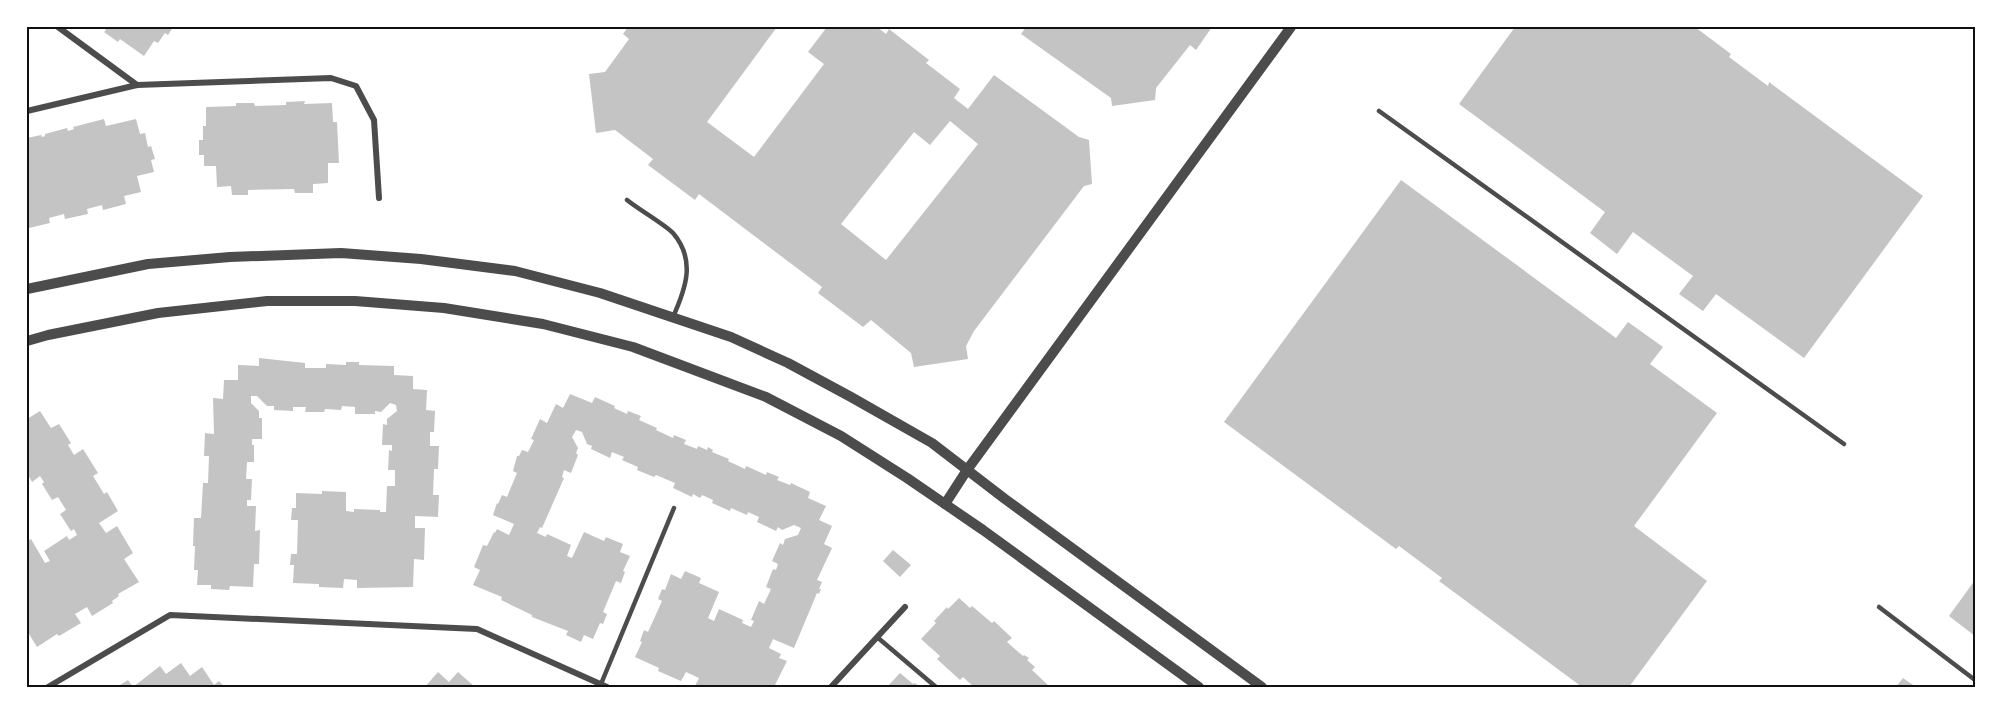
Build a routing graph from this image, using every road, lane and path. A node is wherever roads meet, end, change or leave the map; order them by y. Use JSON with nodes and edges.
{"nodes":[{"id":1,"x":58,"y":27,"type":"edge"},
{"id":2,"x":1291,"y":27,"type":"edge"},
{"id":3,"x":137,"y":85,"type":"junction"},
{"id":4,"x":27,"y":111,"type":"edge"},
{"id":5,"x":1379,"y":111,"type":"dead end"},
{"id":6,"x":379,"y":198,"type":"dead end"},
{"id":7,"x":627,"y":200,"type":"dead end"},
{"id":8,"x":27,"y":289,"type":"edge"},
{"id":9,"x":673,"y":317,"type":"junction"},
{"id":10,"x":27,"y":341,"type":"edge"},
{"id":11,"x":1844,"y":444,"type":"dead end"},
{"id":12,"x":967,"y":471,"type":"junction"},
{"id":13,"x":945,"y":504,"type":"junction"},
{"id":14,"x":674,"y":508,"type":"dead end"},
{"id":15,"x":905,"y":607,"type":"dead end"},
{"id":16,"x":1879,"y":607,"type":"dead end"},
{"id":17,"x":877,"y":638,"type":"junction"},
{"id":18,"x":1975,"y":680,"type":"edge"},
{"id":19,"x":604,"y":686,"type":"edge"},
{"id":20,"x":48,"y":687,"type":"edge"},
{"id":21,"x":831,"y":687,"type":"edge"},
{"id":22,"x":936,"y":687,"type":"edge"},
{"id":23,"x":1199,"y":687,"type":"edge"},
{"id":24,"x":1262,"y":687,"type":"edge"}],
"edges":[{"from":1,"to":3,"type":"street"},
{"from":2,"to":12,"type":"street"},
{"from":3,"to":4,"type":"street"},
{"from":3,"to":6,"type":"street"},
{"from":5,"to":11,"type":"lane"},
{"from":7,"to":9,"type":"lane"},
{"from":8,"to":9,"type":"street"},
{"from":9,"to":12,"type":"street"},
{"from":10,"to":13,"type":"street"},
{"from":12,"to":13,"type":"street"},
{"from":12,"to":24,"type":"street"},
{"from":13,"to":23,"type":"street"},
{"from":14,"to":19,"type":"lane"},
{"from":15,"to":17,"type":"street"},
{"from":16,"to":18,"type":"lane"},
{"from":17,"to":21,"type":"street"},
{"from":17,"to":22,"type":"lane"},
{"from":19,"to":20,"type":"street"}]}
